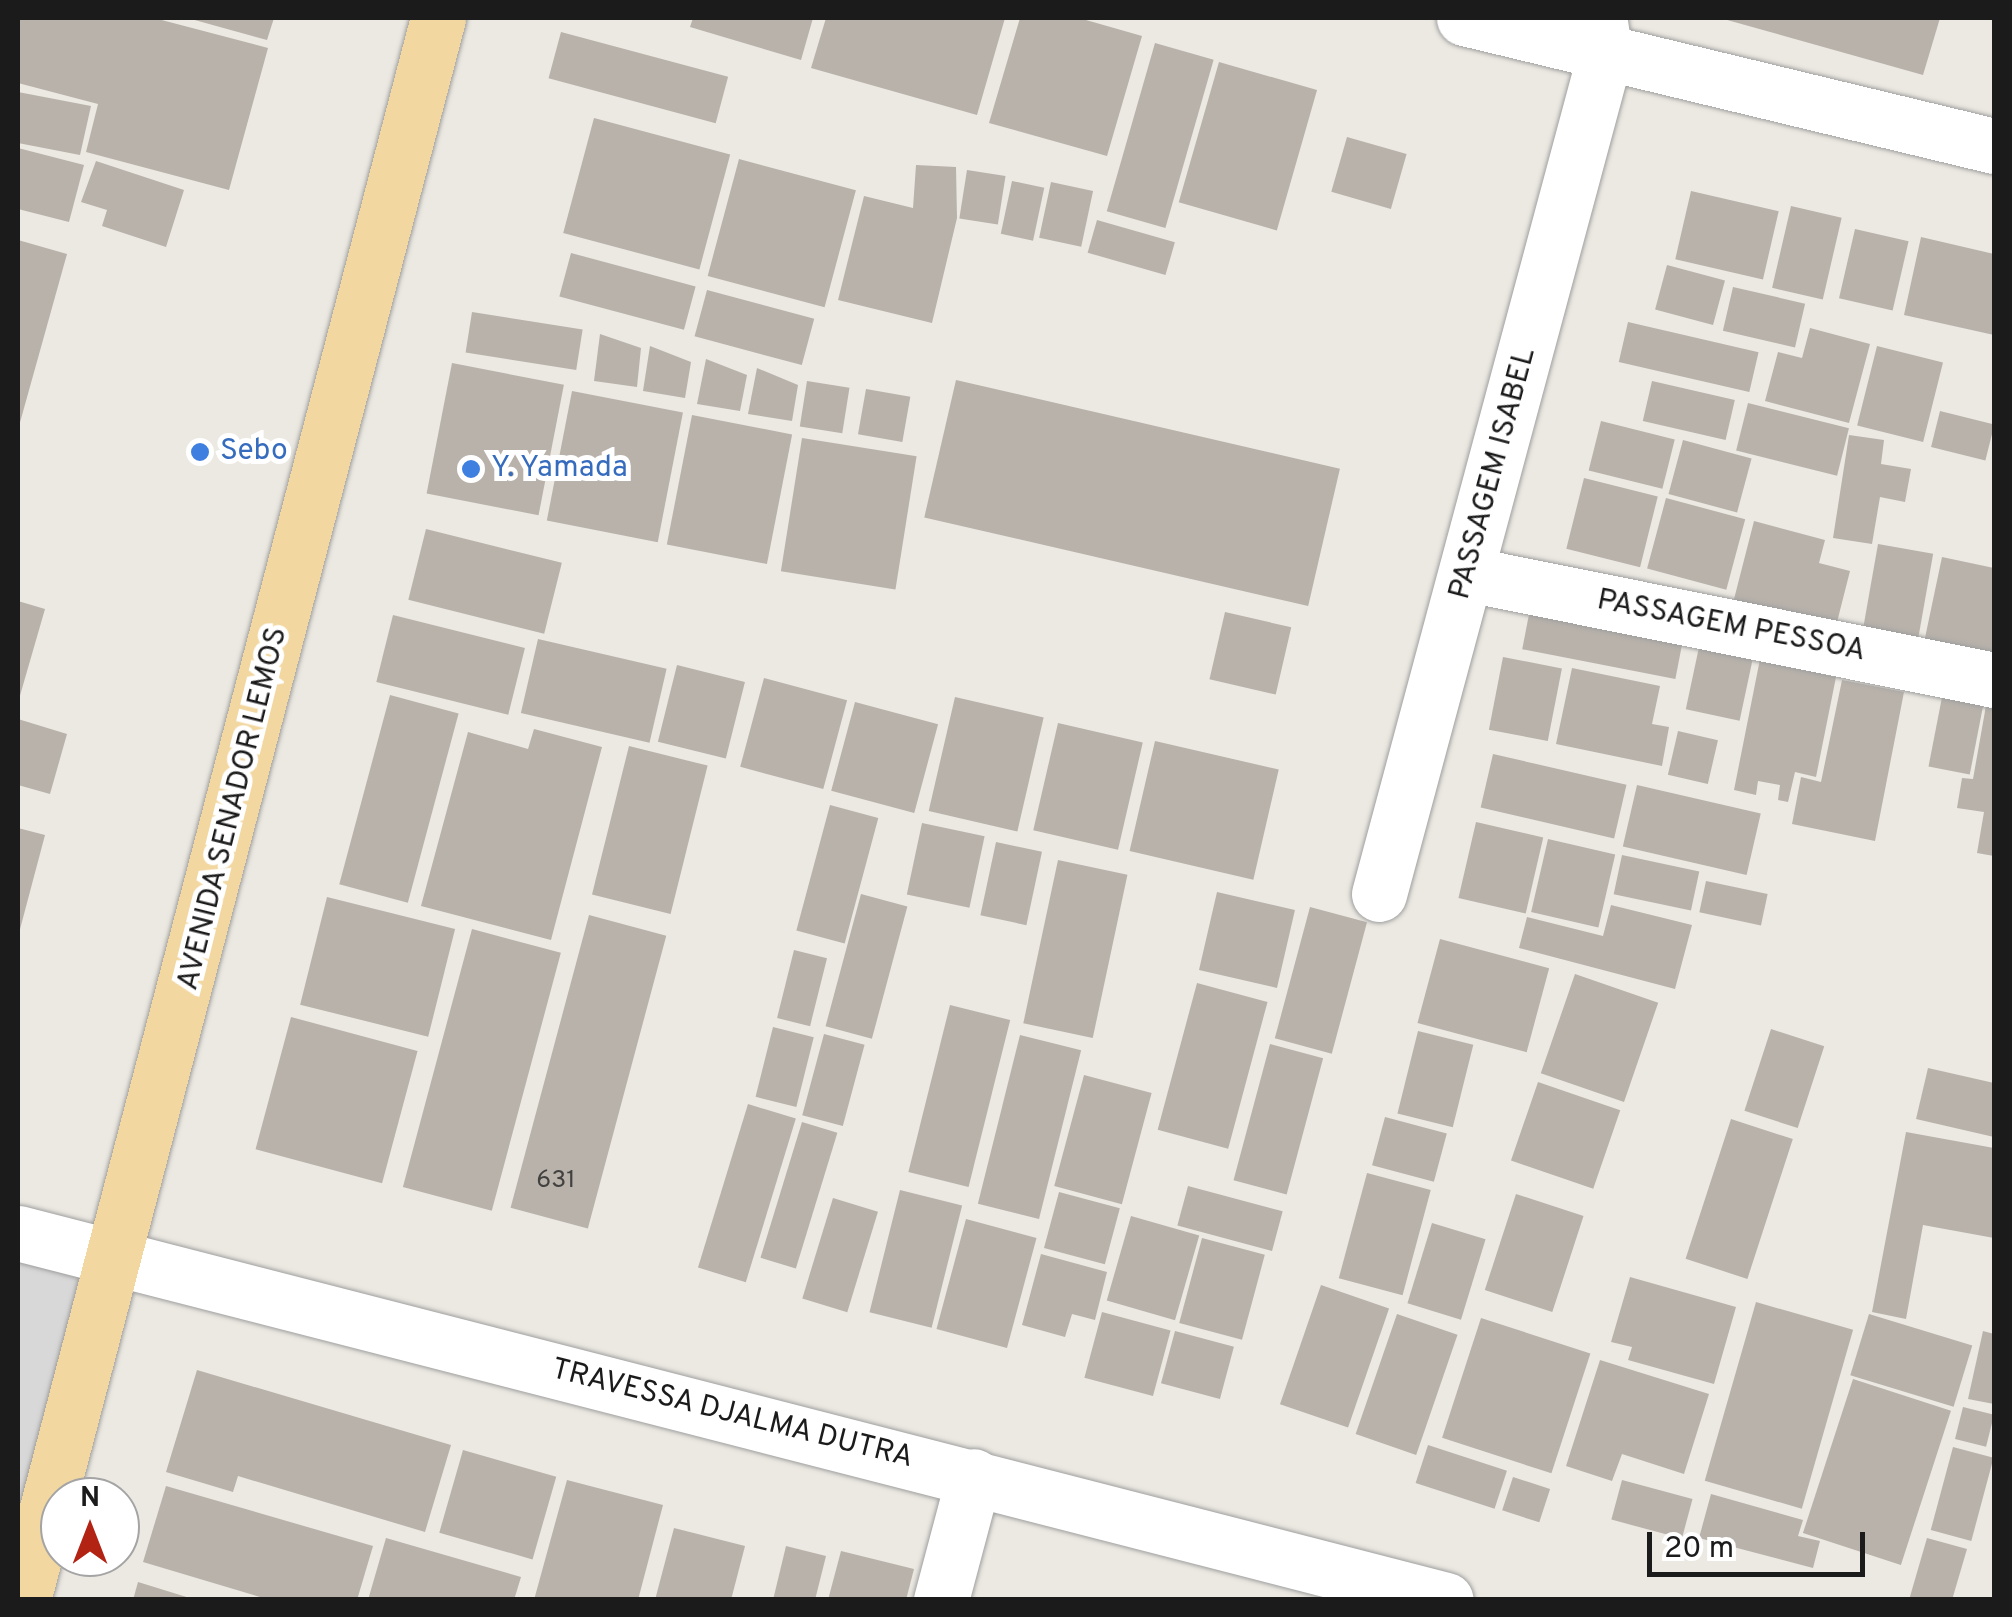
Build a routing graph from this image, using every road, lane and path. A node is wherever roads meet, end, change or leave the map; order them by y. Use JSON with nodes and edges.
{"nodes":[{"id":1,"x":438,"y":18,"type":"edge"},
{"id":2,"x":1464,"y":18,"type":"edge"},
{"id":3,"x":1614,"y":30,"type":"edge"},
{"id":4,"x":1994,"y":146,"type":"edge"},
{"id":5,"x":1468,"y":574,"type":"junction"},
{"id":6,"x":1994,"y":680,"type":"edge"},
{"id":7,"x":1379,"y":894,"type":"dead end"},
{"id":8,"x":18,"y":1233,"type":"edge"},
{"id":9,"x":118,"y":1260,"type":"junction"},
{"id":10,"x":974,"y":1476,"type":"junction"},
{"id":11,"x":1382,"y":1593,"type":"edge"},
{"id":12,"x":23,"y":1600,"type":"edge"},
{"id":13,"x":941,"y":1600,"type":"edge"},
{"id":14,"x":1446,"y":1600,"type":"edge"}],
"edges":[{"from":1,"to":9,"type":"main road","name":"AVENIDA SENADOR LEMOS"},
{"from":2,"to":3,"type":"street"},
{"from":3,"to":4,"type":"street"},
{"from":3,"to":5,"type":"street","name":"PASSAGEM ISABEL"},
{"from":5,"to":6,"type":"street","name":"PASSAGEM PESSOA"},
{"from":5,"to":7,"type":"street","name":"PASSAGEM ISABEL"},
{"from":8,"to":9,"type":"street","name":"TRAVESSA DJALMA DUTRA"},
{"from":9,"to":10,"type":"street","name":"TRAVESSA DJALMA DUTRA"},
{"from":9,"to":12,"type":"main road","name":"AVENIDA SENADOR LEMOS"},
{"from":10,"to":11,"type":"street","name":"TRAVESSA DJALMA DUTRA"},
{"from":10,"to":13,"type":"street"},
{"from":11,"to":14,"type":"street","name":"TRAVESSA DJALMA DUTRA"}]}
